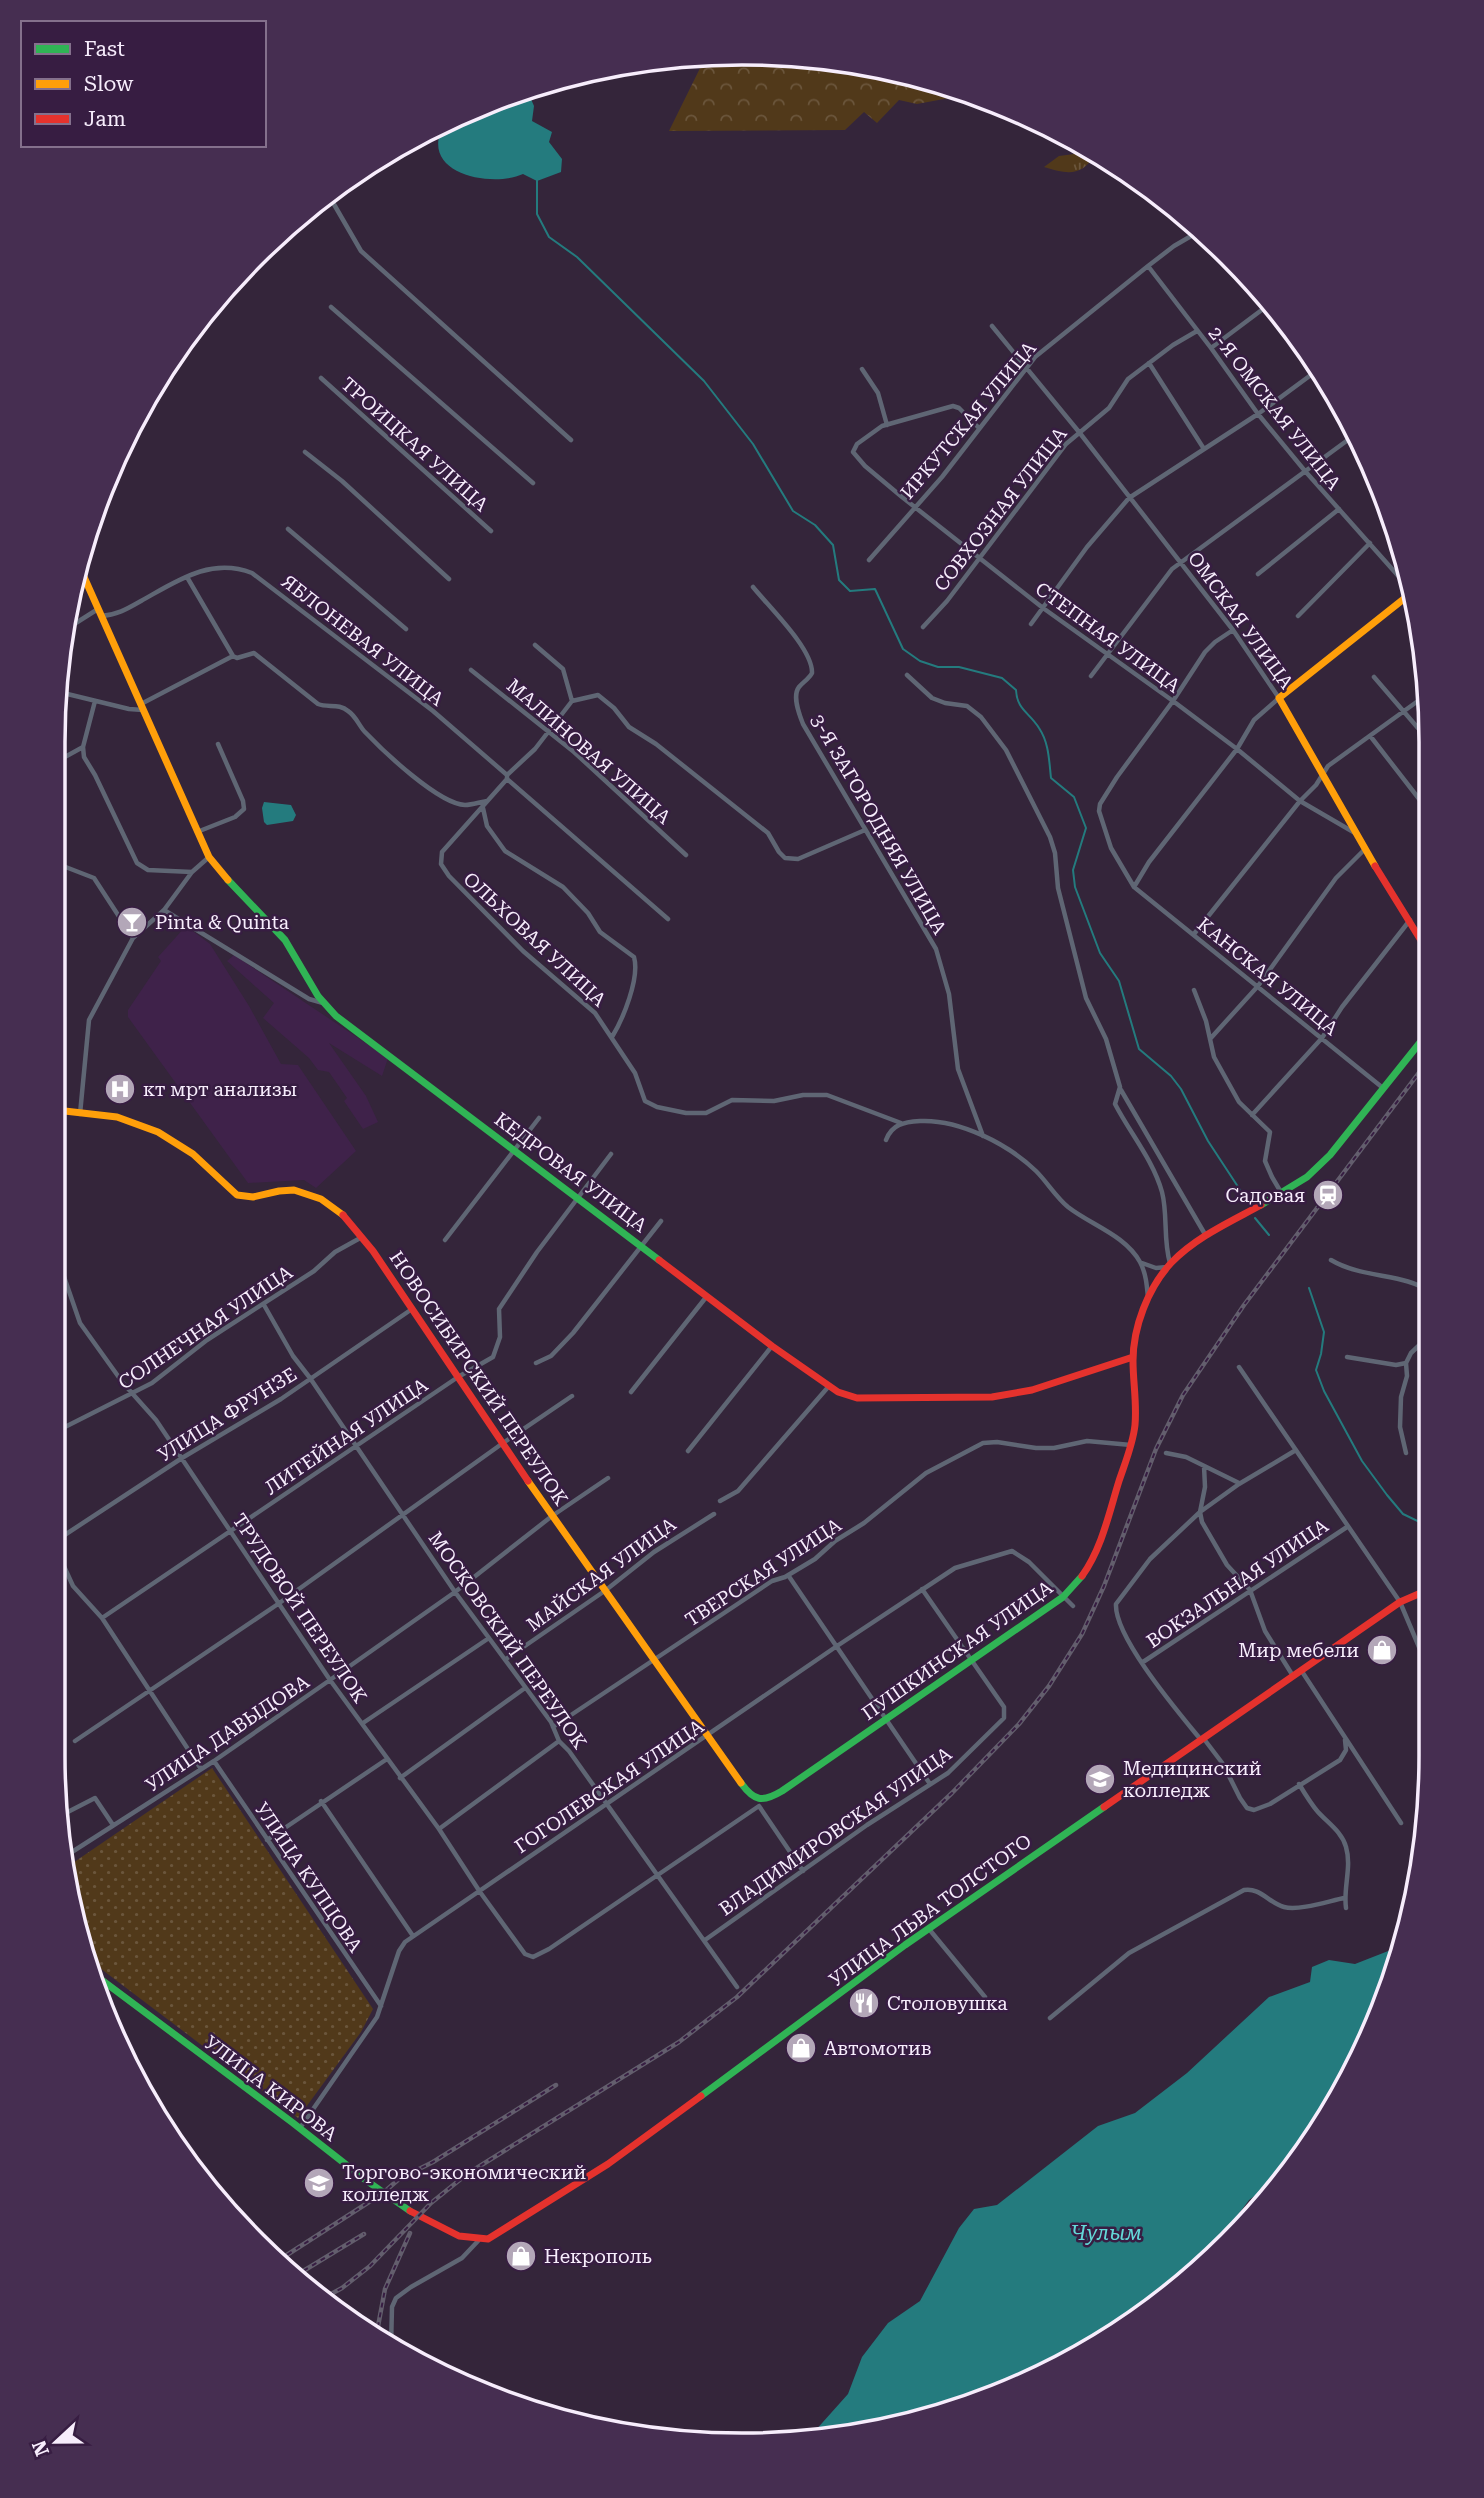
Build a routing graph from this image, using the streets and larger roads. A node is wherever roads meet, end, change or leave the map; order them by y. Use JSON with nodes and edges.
{"nodes":[{"id":1,"x":333,"y":203,"type":"edge"},
{"id":2,"x":1192,"y":236,"type":"edge"},
{"id":3,"x":1148,"y":266,"type":"junction"},
{"id":4,"x":331,"y":307,"type":"dead end"},
{"id":5,"x":1262,"y":309,"type":"edge"},
{"id":6,"x":992,"y":326,"type":"dead end"},
{"id":7,"x":1197,"y":331,"type":"junction"},
{"id":8,"x":1211,"y":348,"type":"junction"},
{"id":9,"x":1149,"y":363,"type":"junction"},
{"id":10,"x":1026,"y":368,"type":"junction"},
{"id":11,"x":862,"y":369,"type":"dead end"},
{"id":12,"x":1311,"y":375,"type":"edge"},
{"id":13,"x":321,"y":378,"type":"dead end"},
{"id":14,"x":1258,"y":414,"type":"junction"},
{"id":15,"x":887,"y":425,"type":"junction"},
{"id":16,"x":979,"y":428,"type":"junction"},
{"id":17,"x":1079,"y":432,"type":"junction"},
{"id":18,"x":571,"y":440,"type":"dead end"},
{"id":19,"x":1348,"y":440,"type":"edge"},
{"id":20,"x":1204,"y":449,"type":"junction"},
{"id":21,"x":305,"y":452,"type":"dead end"},
{"id":22,"x":1305,"y":471,"type":"junction"},
{"id":23,"x":533,"y":483,"type":"dead end"},
{"id":24,"x":1129,"y":498,"type":"junction"},
{"id":25,"x":915,"y":506,"type":"junction"},
{"id":26,"x":1339,"y":509,"type":"junction"},
{"id":27,"x":288,"y":529,"type":"dead end"},
{"id":28,"x":491,"y":531,"type":"dead end"},
{"id":29,"x":1370,"y":543,"type":"junction"},
{"id":30,"x":979,"y":557,"type":"junction"},
{"id":31,"x":869,"y":560,"type":"dead end"},
{"id":32,"x":1181,"y":563,"type":"junction"},
{"id":33,"x":1258,"y":574,"type":"dead end"},
{"id":34,"x":1398,"y":575,"type":"edge"},
{"id":35,"x":187,"y":577,"type":"junction"},
{"id":36,"x":449,"y":579,"type":"dead end"},
{"id":37,"x":85,"y":580,"type":"edge"},
{"id":38,"x":753,"y":587,"type":"dead end"},
{"id":39,"x":1404,"y":600,"type":"edge"},
{"id":40,"x":1043,"y":608,"type":"junction"},
{"id":41,"x":99,"y":613,"type":"junction"},
{"id":42,"x":1298,"y":615,"type":"dead end"},
{"id":43,"x":76,"y":624,"type":"edge"},
{"id":44,"x":1031,"y":624,"type":"dead end"},
{"id":45,"x":923,"y":627,"type":"dead end"},
{"id":46,"x":406,"y":629,"type":"dead end"},
{"id":47,"x":1233,"y":630,"type":"junction"},
{"id":48,"x":535,"y":645,"type":"dead end"},
{"id":49,"x":1109,"y":655,"type":"junction"},
{"id":50,"x":233,"y":656,"type":"junction"},
{"id":51,"x":471,"y":670,"type":"dead end"},
{"id":52,"x":907,"y":675,"type":"dead end"},
{"id":53,"x":1091,"y":676,"type":"dead end"},
{"id":54,"x":1374,"y":677,"type":"dead end"},
{"id":55,"x":66,"y":694,"type":"edge"},
{"id":56,"x":1279,"y":698,"type":"junction"},
{"id":57,"x":95,"y":701,"type":"junction"},
{"id":58,"x":572,"y":701,"type":"junction"},
{"id":59,"x":1173,"y":701,"type":"junction"},
{"id":60,"x":1418,"y":702,"type":"edge"},
{"id":61,"x":141,"y":707,"type":"junction"},
{"id":62,"x":1405,"y":712,"type":"junction"},
{"id":63,"x":1419,"y":728,"type":"edge"},
{"id":64,"x":549,"y":731,"type":"junction"},
{"id":65,"x":1371,"y":737,"type":"junction"},
{"id":66,"x":218,"y":744,"type":"dead end"},
{"id":67,"x":83,"y":747,"type":"junction"},
{"id":68,"x":1237,"y":749,"type":"junction"},
{"id":69,"x":65,"y":757,"type":"edge"},
{"id":70,"x":1322,"y":775,"type":"junction"},
{"id":71,"x":507,"y":777,"type":"junction"},
{"id":72,"x":1419,"y":799,"type":"edge"},
{"id":73,"x":487,"y":801,"type":"junction"},
{"id":74,"x":1300,"y":801,"type":"junction"},
{"id":75,"x":483,"y":807,"type":"junction"},
{"id":76,"x":865,"y":830,"type":"junction"},
{"id":77,"x":197,"y":832,"type":"junction"},
{"id":78,"x":1355,"y":833,"type":"junction"},
{"id":79,"x":1365,"y":849,"type":"junction"},
{"id":80,"x":686,"y":855,"type":"dead end"},
{"id":81,"x":209,"y":857,"type":"junction"},
{"id":82,"x":65,"y":867,"type":"edge"},
{"id":83,"x":192,"y":872,"type":"junction"},
{"id":84,"x":1134,"y":887,"type":"junction"},
{"id":85,"x":164,"y":910,"type":"junction"},
{"id":86,"x":668,"y":919,"type":"dead end"},
{"id":87,"x":1409,"y":920,"type":"junction"},
{"id":88,"x":1194,"y":934,"type":"junction"},
{"id":89,"x":1419,"y":937,"type":"edge"},
{"id":90,"x":133,"y":938,"type":"junction"},
{"id":91,"x":1258,"y":986,"type":"junction"},
{"id":92,"x":1194,"y":990,"type":"dead end"},
{"id":93,"x":323,"y":1003,"type":"junction"},
{"id":94,"x":612,"y":1037,"type":"junction"},
{"id":95,"x":1322,"y":1038,"type":"junction"},
{"id":96,"x":1210,"y":1039,"type":"junction"},
{"id":97,"x":1419,"y":1044,"type":"edge"},
{"id":98,"x":1383,"y":1088,"type":"junction"},
{"id":99,"x":1120,"y":1089,"type":"junction"},
{"id":100,"x":65,"y":1112,"type":"edge"},
{"id":101,"x":80,"y":1115,"type":"junction"},
{"id":102,"x":1252,"y":1115,"type":"junction"},
{"id":103,"x":539,"y":1118,"type":"dead end"},
{"id":104,"x":901,"y":1123,"type":"junction"},
{"id":105,"x":983,"y":1136,"type":"junction"},
{"id":106,"x":886,"y":1140,"type":"dead end"},
{"id":107,"x":516,"y":1150,"type":"junction"},
{"id":108,"x":611,"y":1154,"type":"dead end"},
{"id":109,"x":1282,"y":1194,"type":"junction"},
{"id":110,"x":578,"y":1199,"type":"junction"},
{"id":111,"x":660,"y":1221,"type":"dead end"},
{"id":112,"x":362,"y":1236,"type":"junction"},
{"id":113,"x":1206,"y":1236,"type":"junction"},
{"id":114,"x":445,"y":1240,"type":"dead end"},
{"id":115,"x":642,"y":1247,"type":"junction"},
{"id":116,"x":1331,"y":1260,"type":"dead end"},
{"id":117,"x":1141,"y":1263,"type":"junction"},
{"id":118,"x":1169,"y":1266,"type":"junction"},
{"id":119,"x":65,"y":1275,"type":"edge"},
{"id":120,"x":1419,"y":1285,"type":"edge"},
{"id":121,"x":707,"y":1296,"type":"junction"},
{"id":122,"x":1148,"y":1301,"type":"junction"},
{"id":123,"x":264,"y":1305,"type":"junction"},
{"id":124,"x":412,"y":1309,"type":"junction"},
{"id":125,"x":1419,"y":1345,"type":"edge"},
{"id":126,"x":772,"y":1346,"type":"junction"},
{"id":127,"x":1133,"y":1357,"type":"junction"},
{"id":128,"x":1347,"y":1357,"type":"dead end"},
{"id":129,"x":536,"y":1363,"type":"dead end"},
{"id":130,"x":1406,"y":1363,"type":"junction"},
{"id":131,"x":1239,"y":1367,"type":"dead end"},
{"id":132,"x":457,"y":1377,"type":"junction"},
{"id":133,"x":310,"y":1378,"type":"junction"},
{"id":134,"x":829,"y":1385,"type":"junction"},
{"id":135,"x":631,"y":1392,"type":"dead end"},
{"id":136,"x":133,"y":1394,"type":"junction"},
{"id":137,"x":572,"y":1396,"type":"dead end"},
{"id":138,"x":65,"y":1427,"type":"edge"},
{"id":139,"x":503,"y":1443,"type":"junction"},
{"id":140,"x":1131,"y":1445,"type":"junction"},
{"id":141,"x":356,"y":1446,"type":"junction"},
{"id":142,"x":1296,"y":1450,"type":"junction"},
{"id":143,"x":688,"y":1451,"type":"dead end"},
{"id":144,"x":1166,"y":1453,"type":"dead end"},
{"id":145,"x":1406,"y":1453,"type":"dead end"},
{"id":146,"x":182,"y":1458,"type":"junction"},
{"id":147,"x":1204,"y":1465,"type":"junction"},
{"id":148,"x":608,"y":1478,"type":"dead end"},
{"id":149,"x":1240,"y":1484,"type":"junction"},
{"id":150,"x":720,"y":1501,"type":"dead end"},
{"id":151,"x":1200,"y":1512,"type":"junction"},
{"id":152,"x":403,"y":1514,"type":"junction"},
{"id":153,"x":714,"y":1514,"type":"dead end"},
{"id":154,"x":552,"y":1516,"type":"junction"},
{"id":155,"x":1348,"y":1527,"type":"junction"},
{"id":156,"x":230,"y":1531,"type":"junction"},
{"id":157,"x":65,"y":1535,"type":"edge"},
{"id":158,"x":65,"y":1568,"type":"edge"},
{"id":159,"x":788,"y":1575,"type":"junction"},
{"id":160,"x":922,"y":1589,"type":"junction"},
{"id":161,"x":606,"y":1590,"type":"junction"},
{"id":162,"x":1250,"y":1590,"type":"junction"},
{"id":163,"x":456,"y":1592,"type":"junction"},
{"id":164,"x":1419,"y":1594,"type":"edge"},
{"id":165,"x":1063,"y":1597,"type":"junction"},
{"id":166,"x":1400,"y":1602,"type":"junction"},
{"id":167,"x":278,"y":1604,"type":"junction"},
{"id":168,"x":1073,"y":1606,"type":"dead end"},
{"id":169,"x":102,"y":1618,"type":"junction"},
{"id":170,"x":489,"y":1639,"type":"junction"},
{"id":171,"x":837,"y":1646,"type":"junction"},
{"id":172,"x":1419,"y":1647,"type":"edge"},
{"id":173,"x":506,"y":1659,"type":"junction"},
{"id":174,"x":655,"y":1660,"type":"junction"},
{"id":175,"x":970,"y":1660,"type":"junction"},
{"id":176,"x":1143,"y":1662,"type":"junction"},
{"id":177,"x":1301,"y":1670,"type":"junction"},
{"id":178,"x":1293,"y":1676,"type":"junction"},
{"id":179,"x":330,"y":1680,"type":"junction"},
{"id":180,"x":525,"y":1688,"type":"junction"},
{"id":181,"x":149,"y":1692,"type":"junction"},
{"id":182,"x":887,"y":1718,"type":"junction"},
{"id":183,"x":363,"y":1723,"type":"junction"},
{"id":184,"x":553,"y":1727,"type":"junction"},
{"id":185,"x":707,"y":1735,"type":"junction"},
{"id":186,"x":1203,"y":1739,"type":"junction"},
{"id":187,"x":1345,"y":1740,"type":"junction"},
{"id":188,"x":75,"y":1741,"type":"dead end"},
{"id":189,"x":559,"y":1741,"type":"junction"},
{"id":190,"x":387,"y":1759,"type":"junction"},
{"id":191,"x":214,"y":1761,"type":"junction"},
{"id":192,"x":201,"y":1769,"type":"junction"},
{"id":193,"x":400,"y":1777,"type":"junction"},
{"id":194,"x":930,"y":1784,"type":"junction"},
{"id":195,"x":1299,"y":1784,"type":"junction"},
{"id":196,"x":321,"y":1801,"type":"junction"},
{"id":197,"x":759,"y":1803,"type":"junction"},
{"id":198,"x":606,"y":1804,"type":"junction"},
{"id":199,"x":67,"y":1812,"type":"edge"},
{"id":200,"x":1401,"y":1823,"type":"dead end"},
{"id":201,"x":113,"y":1825,"type":"junction"},
{"id":202,"x":439,"y":1829,"type":"junction"},
{"id":203,"x":267,"y":1840,"type":"junction"},
{"id":204,"x":72,"y":1852,"type":"edge"},
{"id":205,"x":803,"y":1871,"type":"junction"},
{"id":206,"x":660,"y":1876,"type":"junction"},
{"id":207,"x":480,"y":1892,"type":"junction"},
{"id":208,"x":1344,"y":1898,"type":"junction"},
{"id":209,"x":1346,"y":1908,"type":"dead end"},
{"id":210,"x":929,"y":1929,"type":"junction"},
{"id":211,"x":413,"y":1936,"type":"junction"},
{"id":212,"x":705,"y":1940,"type":"junction"},
{"id":213,"x":531,"y":1957,"type":"joint"},
{"id":214,"x":104,"y":1981,"type":"edge"},
{"id":215,"x":737,"y":1987,"type":"dead end"},
{"id":216,"x":985,"y":1997,"type":"dead end"},
{"id":217,"x":382,"y":2007,"type":"junction"},
{"id":218,"x":1050,"y":2018,"type":"dead end"},
{"id":219,"x":300,"y":2128,"type":"junction"},
{"id":220,"x":478,"y":2241,"type":"junction"},
{"id":221,"x":391,"y":2335,"type":"edge"}],
"edges":[{"from":1,"to":18,"type":"street"},
{"from":2,"to":3,"type":"street","name":"ИРКУТСКАЯ УЛИЦА"},
{"from":3,"to":7,"type":"street","name":"2-Я ОМСКАЯ УЛИЦА"},
{"from":3,"to":10,"type":"street","name":"ИРКУТСКАЯ УЛИЦА"},
{"from":4,"to":23,"type":"street"},
{"from":5,"to":8,"type":"street"},
{"from":6,"to":10,"type":"street","name":"ОМСКАЯ УЛИЦА"},
{"from":7,"to":8,"type":"street","name":"2-Я ОМСКАЯ УЛИЦА"},
{"from":7,"to":9,"type":"street","name":"СОВХОЗНАЯ УЛИЦА"},
{"from":8,"to":14,"type":"street","name":"2-Я ОМСКАЯ УЛИЦА"},
{"from":9,"to":17,"type":"street","name":"СОВХОЗНАЯ УЛИЦА"},
{"from":9,"to":20,"type":"street"},
{"from":10,"to":16,"type":"street","name":"ИРКУТСКАЯ УЛИЦА"},
{"from":10,"to":17,"type":"street","name":"ОМСКАЯ УЛИЦА"},
{"from":11,"to":15,"type":"street"},
{"from":12,"to":14,"type":"street"},
{"from":13,"to":28,"type":"street","name":"ТРОИЦКАЯ УЛИЦА"},
{"from":14,"to":20,"type":"street"},
{"from":14,"to":22,"type":"street","name":"2-Я ОМСКАЯ УЛИЦА"},
{"from":15,"to":16,"type":"street"},
{"from":15,"to":25,"type":"street","name":"СТЕПНАЯ УЛИЦА"},
{"from":16,"to":25,"type":"street","name":"ИРКУТСКАЯ УЛИЦА"},
{"from":17,"to":24,"type":"street","name":"ОМСКАЯ УЛИЦА"},
{"from":17,"to":30,"type":"street","name":"СОВХОЗНАЯ УЛИЦА"},
{"from":19,"to":22,"type":"street"},
{"from":20,"to":24,"type":"street"},
{"from":21,"to":36,"type":"street"},
{"from":22,"to":26,"type":"street","name":"2-Я ОМСКАЯ УЛИЦА"},
{"from":22,"to":32,"type":"street"},
{"from":24,"to":32,"type":"street","name":"ОМСКАЯ УЛИЦА"},
{"from":24,"to":40,"type":"street"},
{"from":25,"to":30,"type":"street","name":"СТЕПНАЯ УЛИЦА"},
{"from":25,"to":31,"type":"street","name":"ИРКУТСКАЯ УЛИЦА"},
{"from":26,"to":29,"type":"street","name":"2-Я ОМСКАЯ УЛИЦА"},
{"from":26,"to":33,"type":"street"},
{"from":27,"to":46,"type":"street"},
{"from":29,"to":34,"type":"street","name":"2-Я ОМСКАЯ УЛИЦА"},
{"from":29,"to":42,"type":"street"},
{"from":30,"to":40,"type":"street","name":"СТЕПНАЯ УЛИЦА"},
{"from":30,"to":45,"type":"street","name":"СОВХОЗНАЯ УЛИЦА"},
{"from":32,"to":47,"type":"street","name":"ОМСКАЯ УЛИЦА"},
{"from":32,"to":49,"type":"street"},
{"from":35,"to":41,"type":"street","name":"ЯБЛОНЕВАЯ УЛИЦА"},
{"from":35,"to":50,"type":"street"},
{"from":35,"to":71,"type":"street","name":"ЯБЛОНЕВАЯ УЛИЦА"},
{"from":37,"to":41,"type":"street","name":"КЕДРОВАЯ УЛИЦА"},
{"from":38,"to":76,"type":"street","name":"3-Я ЗАГОРОДНЯЯ УЛИЦА"},
{"from":39,"to":56,"type":"street"},
{"from":40,"to":44,"type":"street"},
{"from":40,"to":49,"type":"street","name":"СТЕПНАЯ УЛИЦА"},
{"from":41,"to":43,"type":"street","name":"ЯБЛОНЕВАЯ УЛИЦА"},
{"from":41,"to":61,"type":"street","name":"КЕДРОВАЯ УЛИЦА"},
{"from":47,"to":56,"type":"street","name":"ОМСКАЯ УЛИЦА"},
{"from":47,"to":59,"type":"street"},
{"from":48,"to":58,"type":"street"},
{"from":49,"to":53,"type":"street"},
{"from":49,"to":59,"type":"street","name":"СТЕПНАЯ УЛИЦА"},
{"from":50,"to":61,"type":"street"},
{"from":50,"to":73,"type":"street"},
{"from":51,"to":64,"type":"street","name":"МАЛИНОВАЯ УЛИЦА"},
{"from":52,"to":99,"type":"street"},
{"from":54,"to":62,"type":"street"},
{"from":55,"to":57,"type":"street"},
{"from":56,"to":68,"type":"street"},
{"from":56,"to":70,"type":"street","name":"ОМСКАЯ УЛИЦА"},
{"from":57,"to":61,"type":"street"},
{"from":57,"to":67,"type":"street"},
{"from":58,"to":64,"type":"street"},
{"from":58,"to":76,"type":"street"},
{"from":59,"to":68,"type":"street","name":"СТЕПНАЯ УЛИЦА"},
{"from":59,"to":84,"type":"street"},
{"from":60,"to":62,"type":"street"},
{"from":61,"to":77,"type":"street","name":"КЕДРОВАЯ УЛИЦА"},
{"from":62,"to":63,"type":"street"},
{"from":62,"to":65,"type":"street"},
{"from":64,"to":71,"type":"street"},
{"from":64,"to":80,"type":"street","name":"МАЛИНОВАЯ УЛИЦА"},
{"from":65,"to":70,"type":"street"},
{"from":65,"to":72,"type":"street"},
{"from":66,"to":77,"type":"street"},
{"from":67,"to":69,"type":"street"},
{"from":67,"to":83,"type":"street"},
{"from":68,"to":74,"type":"street","name":"СТЕПНАЯ УЛИЦА"},
{"from":68,"to":84,"type":"street"},
{"from":70,"to":74,"type":"street"},
{"from":70,"to":78,"type":"street","name":"ОМСКАЯ УЛИЦА"},
{"from":71,"to":73,"type":"street"},
{"from":71,"to":86,"type":"street","name":"ЯБЛОНЕВАЯ УЛИЦА"},
{"from":73,"to":75,"type":"street"},
{"from":74,"to":78,"type":"street","name":"СТЕПНАЯ УЛИЦА"},
{"from":74,"to":88,"type":"street"},
{"from":75,"to":94,"type":"street"},
{"from":75,"to":94,"type":"street","name":"ОЛЬХОВАЯ УЛИЦА"},
{"from":76,"to":105,"type":"street","name":"3-Я ЗАГОРОДНЯЯ УЛИЦА"},
{"from":77,"to":81,"type":"street","name":"КЕДРОВАЯ УЛИЦА"},
{"from":78,"to":79,"type":"street","name":"ОМСКАЯ УЛИЦА"},
{"from":79,"to":87,"type":"street","name":"ОМСКАЯ УЛИЦА"},
{"from":79,"to":91,"type":"street"},
{"from":81,"to":83,"type":"street"},
{"from":81,"to":93,"type":"street","name":"КЕДРОВАЯ УЛИЦА"},
{"from":82,"to":90,"type":"street"},
{"from":83,"to":85,"type":"street"},
{"from":84,"to":88,"type":"street","name":"КАНСКАЯ УЛИЦА"},
{"from":85,"to":90,"type":"street"},
{"from":85,"to":93,"type":"street"},
{"from":87,"to":89,"type":"street","name":"ОМСКАЯ УЛИЦА"},
{"from":87,"to":95,"type":"street"},
{"from":88,"to":91,"type":"street","name":"КАНСКАЯ УЛИЦА"},
{"from":90,"to":101,"type":"street"},
{"from":91,"to":95,"type":"street","name":"КАНСКАЯ УЛИЦА"},
{"from":91,"to":96,"type":"street"},
{"from":92,"to":96,"type":"street"},
{"from":93,"to":107,"type":"street","name":"КЕДРОВАЯ УЛИЦА"},
{"from":94,"to":104,"type":"street","name":"ОЛЬХОВАЯ УЛИЦА"},
{"from":95,"to":98,"type":"street","name":"КАНСКАЯ УЛИЦА"},
{"from":95,"to":102,"type":"street"},
{"from":96,"to":102,"type":"street"},
{"from":97,"to":98,"type":"street"},
{"from":98,"to":109,"type":"street"},
{"from":99,"to":113,"type":"street"},
{"from":99,"to":118,"type":"street"},
{"from":100,"to":101,"type":"street","name":"НОВОСИБИРСКИЙ ПЕРЕУЛОК"},
{"from":101,"to":112,"type":"street","name":"НОВОСИБИРСКИЙ ПЕРЕУЛОК"},
{"from":102,"to":109,"type":"street"},
{"from":103,"to":107,"type":"street"},
{"from":104,"to":105,"type":"street"},
{"from":104,"to":106,"type":"street"},
{"from":105,"to":117,"type":"street"},
{"from":107,"to":110,"type":"street","name":"КЕДРОВАЯ УЛИЦА"},
{"from":107,"to":114,"type":"street"},
{"from":108,"to":110,"type":"street"},
{"from":109,"to":113,"type":"street"},
{"from":110,"to":115,"type":"street","name":"КЕДРОВАЯ УЛИЦА"},
{"from":110,"to":132,"type":"street","name":"ЛИТЕЙНАЯ УЛИЦА"},
{"from":111,"to":115,"type":"street"},
{"from":112,"to":123,"type":"street","name":"СОЛНЕЧНАЯ УЛИЦА"},
{"from":112,"to":124,"type":"street","name":"НОВОСИБИРСКИЙ ПЕРЕУЛОК"},
{"from":113,"to":118,"type":"street"},
{"from":115,"to":121,"type":"street","name":"КЕДРОВАЯ УЛИЦА"},
{"from":115,"to":129,"type":"street"},
{"from":116,"to":120,"type":"street"},
{"from":117,"to":118,"type":"street"},
{"from":117,"to":122,"type":"street"},
{"from":118,"to":122,"type":"street","name":"ПУШКИНСКАЯ УЛИЦА"},
{"from":119,"to":136,"type":"street","name":"ТРУДОВОЙ ПЕРЕУЛОК"},
{"from":121,"to":126,"type":"street","name":"КЕДРОВАЯ УЛИЦА"},
{"from":121,"to":135,"type":"street"},
{"from":122,"to":127,"type":"street","name":"ПУШКИНСКАЯ УЛИЦА"},
{"from":123,"to":133,"type":"street","name":"МОСКОВСКИЙ ПЕРЕУЛОК"},
{"from":123,"to":136,"type":"street","name":"СОЛНЕЧНАЯ УЛИЦА"},
{"from":124,"to":132,"type":"street","name":"НОВОСИБИРСКИЙ ПЕРЕУЛОК"},
{"from":124,"to":133,"type":"street","name":"УЛИЦА ФРУНЗЕ"},
{"from":125,"to":130,"type":"street"},
{"from":126,"to":134,"type":"street","name":"КЕДРОВАЯ УЛИЦА"},
{"from":126,"to":143,"type":"street"},
{"from":127,"to":134,"type":"street","name":"КЕДРОВАЯ УЛИЦА"},
{"from":127,"to":140,"type":"street","name":"ПУШКИНСКАЯ УЛИЦА"},
{"from":128,"to":130,"type":"street"},
{"from":130,"to":145,"type":"street"},
{"from":131,"to":142,"type":"street"},
{"from":132,"to":139,"type":"street","name":"НОВОСИБИРСКИЙ ПЕРЕУЛОК"},
{"from":132,"to":141,"type":"street","name":"ЛИТЕЙНАЯ УЛИЦА"},
{"from":133,"to":141,"type":"street","name":"МОСКОВСКИЙ ПЕРЕУЛОК"},
{"from":133,"to":146,"type":"street","name":"УЛИЦА ФРУНЗЕ"},
{"from":134,"to":150,"type":"street"},
{"from":136,"to":138,"type":"street","name":"СОЛНЕЧНАЯ УЛИЦА"},
{"from":136,"to":146,"type":"street","name":"ТРУДОВОЙ ПЕРЕУЛОК"},
{"from":137,"to":139,"type":"street"},
{"from":139,"to":152,"type":"street"},
{"from":139,"to":154,"type":"street","name":"НОВОСИБИРСКИЙ ПЕРЕУЛОК"},
{"from":140,"to":159,"type":"street","name":"ТВЕРСКАЯ УЛИЦА"},
{"from":140,"to":165,"type":"street","name":"ПУШКИНСКАЯ УЛИЦА"},
{"from":141,"to":152,"type":"street","name":"МОСКОВСКИЙ ПЕРЕУЛОК"},
{"from":141,"to":156,"type":"street","name":"ЛИТЕЙНАЯ УЛИЦА"},
{"from":142,"to":149,"type":"street"},
{"from":142,"to":155,"type":"street"},
{"from":144,"to":147,"type":"street"},
{"from":146,"to":156,"type":"street","name":"ТРУДОВОЙ ПЕРЕУЛОК"},
{"from":146,"to":157,"type":"street","name":"УЛИЦА ФРУНЗЕ"},
{"from":147,"to":149,"type":"street"},
{"from":147,"to":151,"type":"street"},
{"from":148,"to":154,"type":"street","name":"УЛИЦА ДАВЫДОВА"},
{"from":149,"to":151,"type":"street"},
{"from":151,"to":162,"type":"street"},
{"from":151,"to":176,"type":"street"},
{"from":152,"to":163,"type":"street","name":"МОСКОВСКИЙ ПЕРЕУЛОК"},
{"from":152,"to":167,"type":"street"},
{"from":153,"to":161,"type":"street","name":"МАЙСКАЯ УЛИЦА"},
{"from":154,"to":161,"type":"street","name":"НОВОСИБИРСКИЙ ПЕРЕУЛОК"},
{"from":154,"to":163,"type":"street","name":"УЛИЦА ДАВЫДОВА"},
{"from":155,"to":162,"type":"street","name":"ВОКЗАЛЬНАЯ УЛИЦА"},
{"from":155,"to":166,"type":"street"},
{"from":156,"to":167,"type":"street","name":"ТРУДОВОЙ ПЕРЕУЛОК"},
{"from":156,"to":169,"type":"street","name":"ЛИТЕЙНАЯ УЛИЦА"},
{"from":158,"to":169,"type":"street"},
{"from":159,"to":171,"type":"street"},
{"from":159,"to":174,"type":"street","name":"ТВЕРСКАЯ УЛИЦА"},
{"from":160,"to":165,"type":"street","name":"ГОГОЛЕВСКАЯ УЛИЦА"},
{"from":160,"to":171,"type":"street","name":"ГОГОЛЕВСКАЯ УЛИЦА"},
{"from":160,"to":175,"type":"street"},
{"from":161,"to":173,"type":"street","name":"МАЙСКАЯ УЛИЦА"},
{"from":161,"to":174,"type":"street","name":"НОВОСИБИРСКИЙ ПЕРЕУЛОК"},
{"from":162,"to":176,"type":"street","name":"ВОКЗАЛЬНАЯ УЛИЦА"},
{"from":162,"to":178,"type":"street"},
{"from":163,"to":170,"type":"street","name":"МОСКОВСКИЙ ПЕРЕУЛОК"},
{"from":163,"to":179,"type":"street","name":"УЛИЦА ДАВЫДОВА"},
{"from":164,"to":166,"type":"street","name":"УЛИЦА ЛЬВА ТОЛСТОГО"},
{"from":165,"to":168,"type":"street"},
{"from":165,"to":175,"type":"street","name":"ПУШКИНСКАЯ УЛИЦА"},
{"from":166,"to":172,"type":"street"},
{"from":166,"to":177,"type":"street","name":"УЛИЦА ЛЬВА ТОЛСТОГО"},
{"from":167,"to":179,"type":"street","name":"ТРУДОВОЙ ПЕРЕУЛОК"},
{"from":167,"to":181,"type":"street"},
{"from":169,"to":181,"type":"street"},
{"from":170,"to":173,"type":"street","name":"МОСКОВСКИЙ ПЕРЕУЛОК"},
{"from":170,"to":183,"type":"street"},
{"from":171,"to":182,"type":"street"},
{"from":171,"to":185,"type":"street","name":"ГОГОЛЕВСКАЯ УЛИЦА"},
{"from":173,"to":180,"type":"street","name":"МОСКОВСКИЙ ПЕРЕУЛОК"},
{"from":174,"to":184,"type":"street","name":"ТВЕРСКАЯ УЛИЦА"},
{"from":174,"to":185,"type":"street","name":"НОВОСИБИРСКИЙ ПЕРЕУЛОК"},
{"from":175,"to":182,"type":"street","name":"ПУШКИНСКАЯ УЛИЦА"},
{"from":175,"to":194,"type":"street","name":"ВЛАДИМИРОВСКАЯ УЛИЦА"},
{"from":176,"to":186,"type":"street"},
{"from":177,"to":178,"type":"street","name":"УЛИЦА ЛЬВА ТОЛСТОГО"},
{"from":177,"to":187,"type":"street"},
{"from":178,"to":186,"type":"street","name":"УЛИЦА ЛЬВА ТОЛСТОГО"},
{"from":179,"to":183,"type":"street","name":"ТРУДОВОЙ ПЕРЕУЛОК"},
{"from":179,"to":191,"type":"street","name":"УЛИЦА ДАВЫДОВА"},
{"from":180,"to":184,"type":"street","name":"МОСКОВСКИЙ ПЕРЕУЛОК"},
{"from":180,"to":193,"type":"street"},
{"from":181,"to":188,"type":"street"},
{"from":181,"to":192,"type":"street"},
{"from":182,"to":194,"type":"street"},
{"from":182,"to":197,"type":"street","name":"ПУШКИНСКАЯ УЛИЦА"},
{"from":183,"to":190,"type":"street","name":"ТРУДОВОЙ ПЕРЕУЛОК"},
{"from":184,"to":189,"type":"street","name":"МОСКОВСКИЙ ПЕРЕУЛОК"},
{"from":185,"to":197,"type":"street","name":"НОВОСИБИРСКИЙ ПЕРЕУЛОК"},
{"from":185,"to":198,"type":"street","name":"ГОГОЛЕВСКАЯ УЛИЦА"},
{"from":186,"to":195,"type":"street"},
{"from":186,"to":210,"type":"street","name":"УЛИЦА ЛЬВА ТОЛСТОГО"},
{"from":187,"to":195,"type":"street"},
{"from":187,"to":200,"type":"street"},
{"from":189,"to":198,"type":"street","name":"МОСКОВСКИЙ ПЕРЕУЛОК"},
{"from":189,"to":202,"type":"street"},
{"from":190,"to":193,"type":"street","name":"ТРУДОВОЙ ПЕРЕУЛОК"},
{"from":190,"to":196,"type":"street"},
{"from":191,"to":192,"type":"street","name":"УЛИЦА ДАВЫДОВА"},
{"from":191,"to":203,"type":"street","name":"УЛИЦА КУПЦОВА"},
{"from":192,"to":201,"type":"street","name":"УЛИЦА ДАВЫДОВА"},
{"from":193,"to":202,"type":"street","name":"ТРУДОВОЙ ПЕРЕУЛОК"},
{"from":194,"to":205,"type":"street","name":"ВЛАДИМИРОВСКАЯ УЛИЦА"},
{"from":195,"to":208,"type":"street"},
{"from":196,"to":203,"type":"street"},
{"from":196,"to":211,"type":"street"},
{"from":197,"to":205,"type":"street","name":"НОВОСИБИРСКИЙ ПЕРЕУЛОК"},
{"from":197,"to":206,"type":"street","name":"ПУШКИНСКАЯ УЛИЦА"},
{"from":198,"to":206,"type":"street","name":"МОСКОВСКИЙ ПЕРЕУЛОК"},
{"from":198,"to":207,"type":"street","name":"ГОГОЛЕВСКАЯ УЛИЦА"},
{"from":199,"to":201,"type":"street"},
{"from":201,"to":204,"type":"street","name":"УЛИЦА ДАВЫДОВА"},
{"from":202,"to":207,"type":"street","name":"ТРУДОВОЙ ПЕРЕУЛОК"},
{"from":203,"to":217,"type":"street","name":"УЛИЦА КУПЦОВА"},
{"from":205,"to":212,"type":"street","name":"ВЛАДИМИРОВСКАЯ УЛИЦА"},
{"from":206,"to":212,"type":"street","name":"МОСКОВСКИЙ ПЕРЕУЛОК"},
{"from":206,"to":213,"type":"street","name":"ПУШКИНСКАЯ УЛИЦА"},
{"from":207,"to":211,"type":"street","name":"ГОГОЛЕВСКАЯ УЛИЦА"},
{"from":207,"to":213,"type":"street","name":"ТРУДОВОЙ ПЕРЕУЛОК"},
{"from":208,"to":209,"type":"street"},
{"from":208,"to":218,"type":"street"},
{"from":210,"to":216,"type":"street"},
{"from":210,"to":220,"type":"street","name":"УЛИЦА ЛЬВА ТОЛСТОГО"},
{"from":211,"to":217,"type":"street","name":"ГОГОЛЕВСКАЯ УЛИЦА"},
{"from":212,"to":215,"type":"street","name":"МОСКОВСКИЙ ПЕРЕУЛОК"},
{"from":214,"to":219,"type":"street","name":"УЛИЦА КИРОВА"},
{"from":217,"to":219,"type":"street","name":"ГОГОЛЕВСКАЯ УЛИЦА"},
{"from":219,"to":220,"type":"street","name":"УЛИЦА КИРОВА"},
{"from":220,"to":221,"type":"street"}]}
